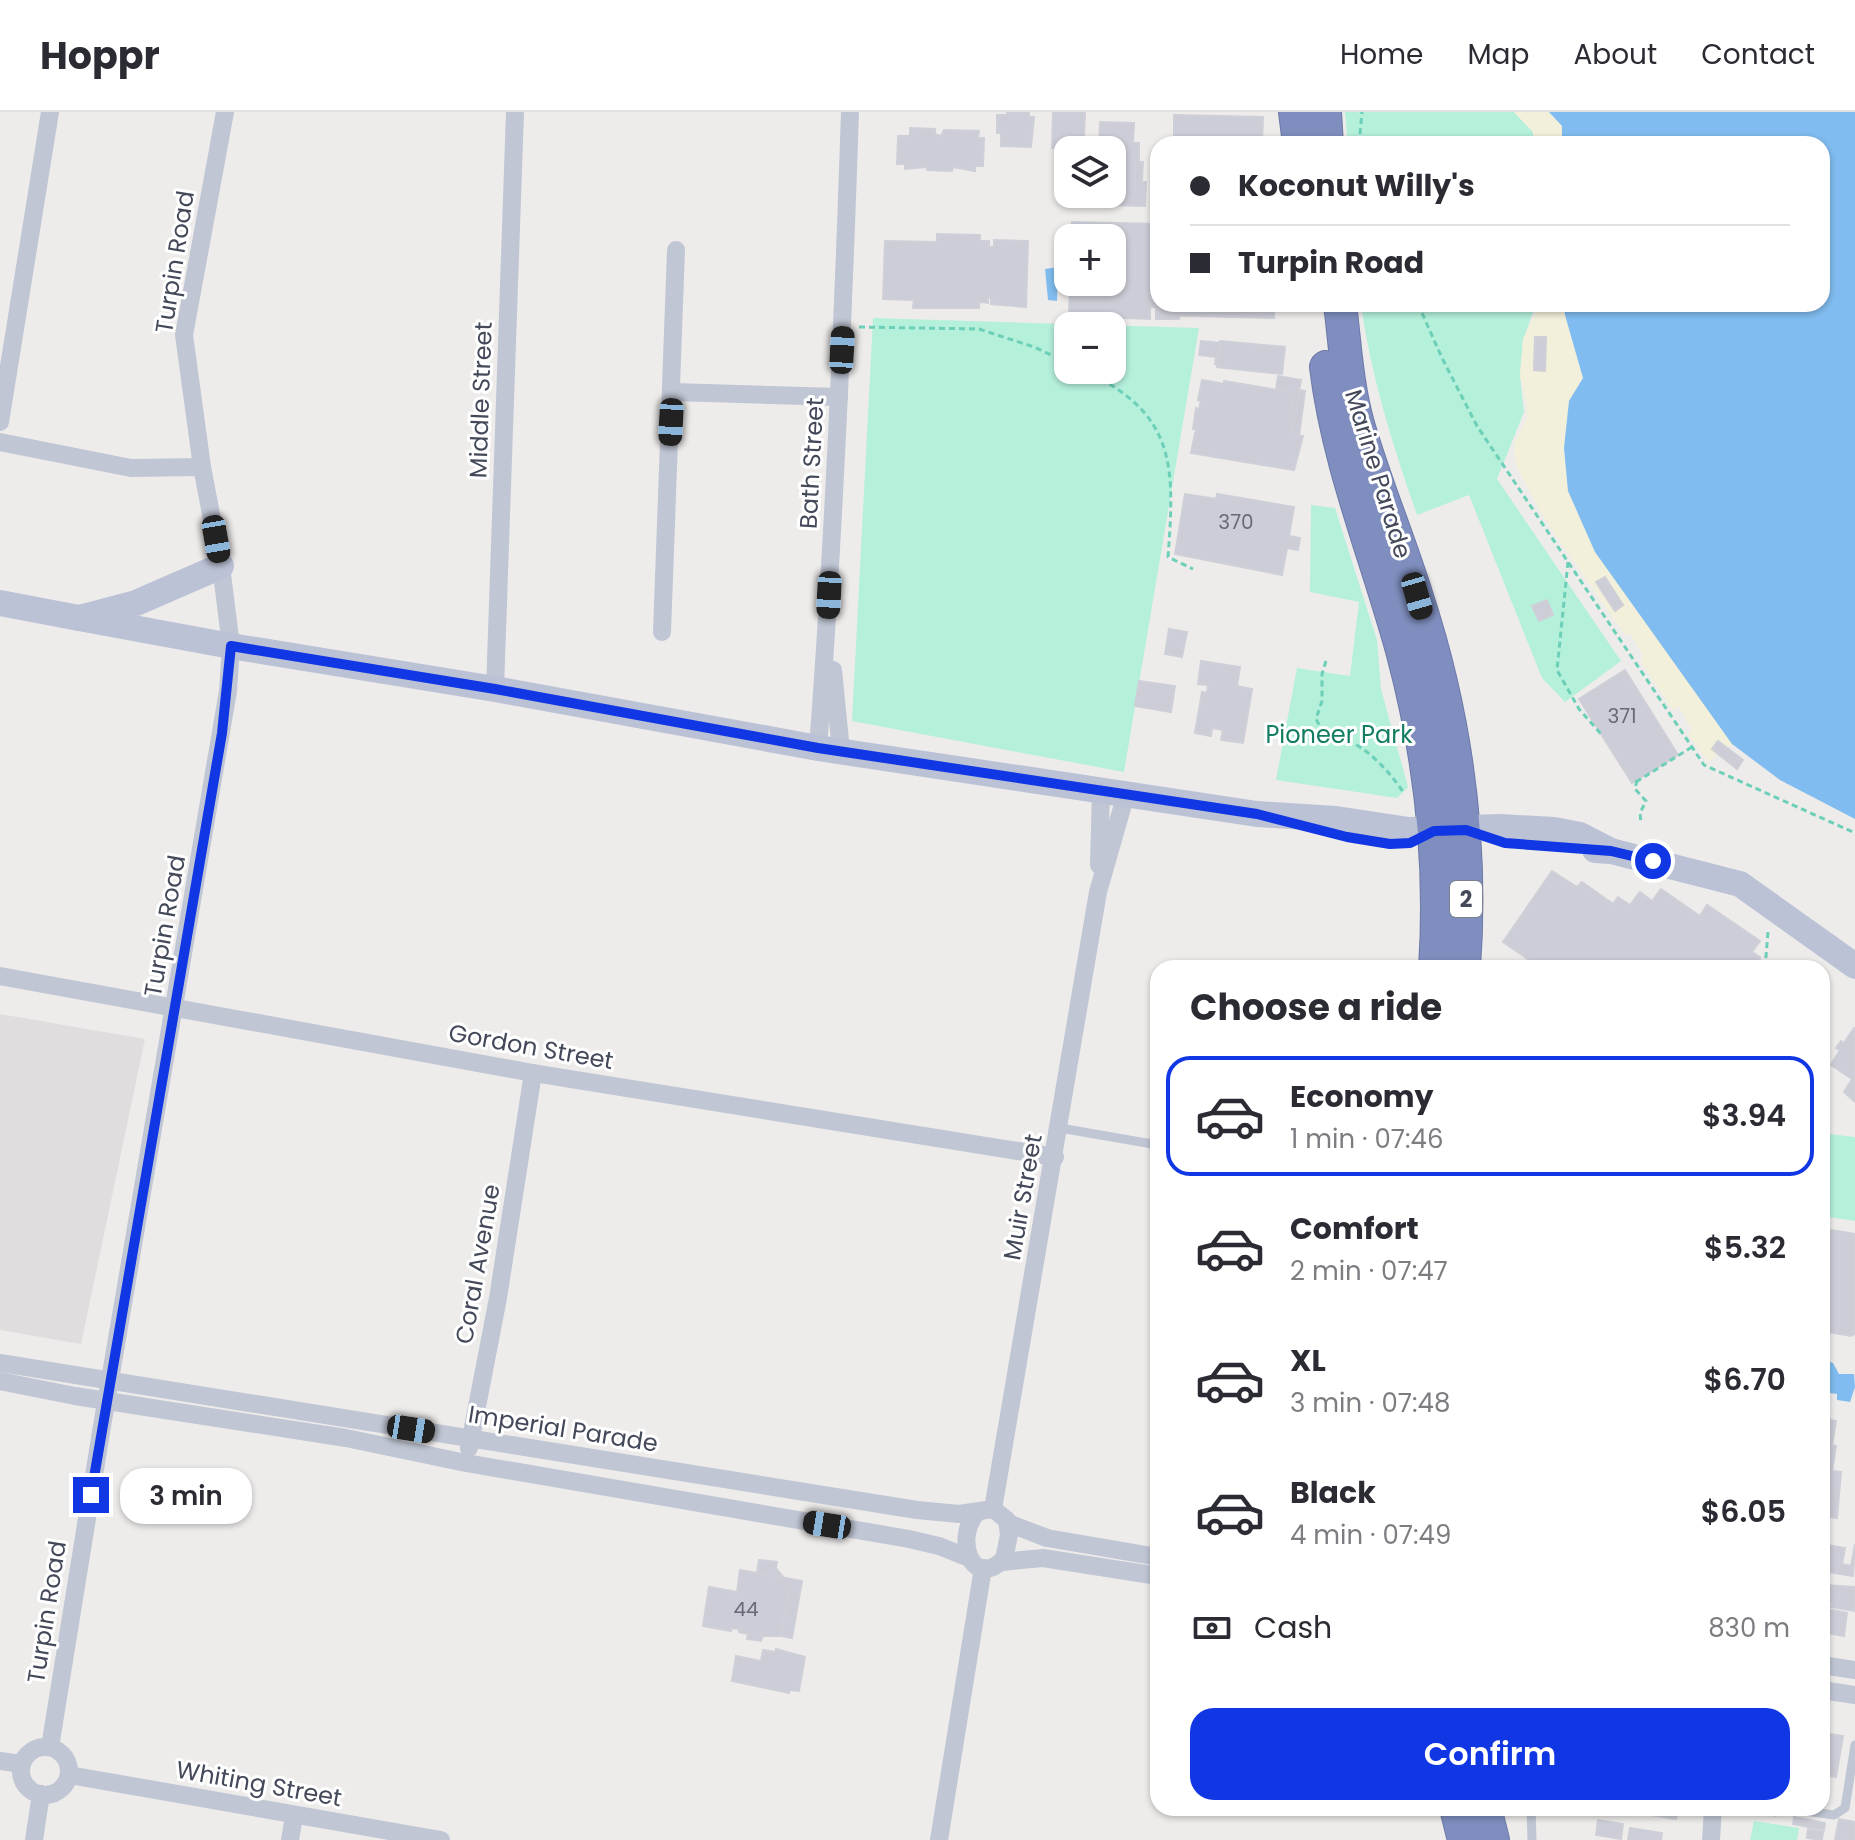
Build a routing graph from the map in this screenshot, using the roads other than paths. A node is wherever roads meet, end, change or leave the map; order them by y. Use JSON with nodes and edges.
{"nodes":[{"id":1,"x":50,"y":112,"type":"edge"},
{"id":2,"x":225,"y":112,"type":"edge"},
{"id":3,"x":515,"y":112,"type":"edge"},
{"id":4,"x":850,"y":112,"type":"edge"},
{"id":5,"x":1295,"y":112,"type":"edge"},
{"id":6,"x":1306,"y":112,"type":"edge"},
{"id":7,"x":1325,"y":112,"type":"edge"},
{"id":8,"x":1300,"y":136,"type":"edge"},
{"id":9,"x":1302,"y":136,"type":"edge"},
{"id":10,"x":1326,"y":136,"type":"edge"},
{"id":11,"x":676,"y":250,"type":"dead end"},
{"id":12,"x":1319,"y":312,"type":"edge"},
{"id":13,"x":1341,"y":312,"type":"edge"},
{"id":14,"x":673,"y":392,"type":"junction"},
{"id":15,"x":839,"y":397,"type":"junction"},
{"id":16,"x":0,"y":422,"type":"edge"},
{"id":17,"x":0,"y":442,"type":"edge"},
{"id":18,"x":202,"y":467,"type":"junction"},
{"id":19,"x":221,"y":566,"type":"junction"},
{"id":20,"x":0,"y":603,"type":"edge"},
{"id":21,"x":79,"y":618,"type":"junction"},
{"id":22,"x":662,"y":632,"type":"dead end"},
{"id":23,"x":231,"y":646,"type":"junction"},
{"id":24,"x":495,"y":689,"type":"junction"},
{"id":25,"x":830,"y":750,"type":"junction"},
{"id":26,"x":1114,"y":792,"type":"junction"},
{"id":27,"x":1466,"y":830,"type":"junction"},
{"id":28,"x":1434,"y":831,"type":"junction"},
{"id":29,"x":1435,"y":960,"type":"edge"},
{"id":30,"x":1464,"y":960,"type":"edge"},
{"id":31,"x":1855,"y":966,"type":"edge"},
{"id":32,"x":0,"y":976,"type":"edge"},
{"id":33,"x":175,"y":1008,"type":"junction"},
{"id":34,"x":533,"y":1073,"type":"junction"},
{"id":35,"x":1060,"y":1128,"type":"junction"},
{"id":36,"x":1150,"y":1144,"type":"edge"},
{"id":37,"x":1055,"y":1157,"type":"junction"},
{"id":38,"x":0,"y":1363,"type":"edge"},
{"id":39,"x":110,"y":1380,"type":"junction"},
{"id":40,"x":0,"y":1381,"type":"edge"},
{"id":41,"x":106,"y":1401,"type":"junction"},
{"id":42,"x":471,"y":1439,"type":"junction"},
{"id":43,"x":627,"y":1462,"type":"junction"},
{"id":44,"x":466,"y":1463,"type":"junction"},
{"id":45,"x":622,"y":1490,"type":"junction"},
{"id":46,"x":985,"y":1511,"type":"junction"},
{"id":47,"x":1008,"y":1523,"type":"junction"},
{"id":48,"x":1150,"y":1556,"type":"edge"},
{"id":49,"x":984,"y":1563,"type":"junction"},
{"id":50,"x":1150,"y":1575,"type":"edge"},
{"id":51,"x":1830,"y":1666,"type":"edge"},
{"id":52,"x":1855,"y":1670,"type":"edge"},
{"id":53,"x":1830,"y":1691,"type":"edge"},
{"id":54,"x":1855,"y":1695,"type":"edge"},
{"id":55,"x":1855,"y":1745,"type":"edge"},
{"id":56,"x":50,"y":1747,"type":"junction"},
{"id":57,"x":0,"y":1761,"type":"edge"},
{"id":58,"x":22,"y":1764,"type":"junction"},
{"id":59,"x":69,"y":1775,"type":"junction"},
{"id":60,"x":41,"y":1794,"type":"junction"},
{"id":61,"x":1830,"y":1814,"type":"edge"},
{"id":62,"x":294,"y":1816,"type":"junction"},
{"id":63,"x":1458,"y":1816,"type":"edge"},
{"id":64,"x":1487,"y":1816,"type":"edge"},
{"id":65,"x":1531,"y":1816,"type":"edge"},
{"id":66,"x":1712,"y":1816,"type":"edge"},
{"id":67,"x":34,"y":1840,"type":"edge"},
{"id":68,"x":290,"y":1840,"type":"edge"},
{"id":69,"x":441,"y":1840,"type":"edge"},
{"id":70,"x":939,"y":1840,"type":"edge"},
{"id":71,"x":1464,"y":1840,"type":"edge"},
{"id":72,"x":1493,"y":1840,"type":"edge"},
{"id":73,"x":1532,"y":1840,"type":"edge"},
{"id":74,"x":1711,"y":1840,"type":"edge"}],
"edges":[{"from":1,"to":16,"type":"street"},
{"from":2,"to":18,"type":"street","name":"Turpin Road"},
{"from":3,"to":24,"type":"street","name":"Middle Street"},
{"from":4,"to":15,"type":"street","name":"Bath Street"},
{"from":5,"to":8,"type":"highway"},
{"from":6,"to":9,"type":"street"},
{"from":7,"to":10,"type":"highway"},
{"from":11,"to":14,"type":"street"},
{"from":12,"to":28,"type":"highway","name":"Marine Parade","number":"2"},
{"from":13,"to":27,"type":"highway","name":"Marine Parade","number":"2"},
{"from":14,"to":15,"type":"street"},
{"from":14,"to":22,"type":"street"},
{"from":15,"to":25,"type":"street","name":"Bath Street"},
{"from":17,"to":18,"type":"street"},
{"from":18,"to":19,"type":"street","name":"Turpin Road"},
{"from":19,"to":21,"type":"street"},
{"from":19,"to":23,"type":"street","name":"Turpin Road"},
{"from":20,"to":21,"type":"street"},
{"from":21,"to":23,"type":"street"},
{"from":23,"to":24,"type":"street"},
{"from":23,"to":33,"type":"street","name":"Turpin Road"},
{"from":24,"to":25,"type":"street"},
{"from":25,"to":26,"type":"street"},
{"from":26,"to":28,"type":"street"},
{"from":26,"to":35,"type":"street","name":"Muir Street"},
{"from":27,"to":28,"type":"street"},
{"from":27,"to":30,"type":"highway","number":"2"},
{"from":27,"to":31,"type":"street"},
{"from":28,"to":29,"type":"highway","number":"2"},
{"from":32,"to":33,"type":"street","name":"Gordon Street"},
{"from":33,"to":34,"type":"street","name":"Gordon Street"},
{"from":33,"to":39,"type":"street","name":"Turpin Road"},
{"from":34,"to":37,"type":"street","name":"Gordon Street"},
{"from":34,"to":42,"type":"street","name":"Coral Avenue"},
{"from":35,"to":36,"type":"lane"},
{"from":35,"to":37,"type":"street","name":"Muir Street"},
{"from":37,"to":46,"type":"street","name":"Muir Street"},
{"from":38,"to":39,"type":"street","name":"Imperial Parade"},
{"from":39,"to":41,"type":"street","name":"Turpin Road"},
{"from":39,"to":42,"type":"street","name":"Imperial Parade"},
{"from":40,"to":41,"type":"street","name":"Imperial Parade"},
{"from":41,"to":44,"type":"street","name":"Imperial Parade"},
{"from":41,"to":56,"type":"street","name":"Turpin Road"},
{"from":42,"to":43,"type":"street","name":"Imperial Parade"},
{"from":42,"to":44,"type":"street","name":"Coral Avenue"},
{"from":43,"to":45,"type":"street"},
{"from":43,"to":46,"type":"street","name":"Imperial Parade"},
{"from":44,"to":45,"type":"street","name":"Imperial Parade"},
{"from":45,"to":49,"type":"street","name":"Imperial Parade"},
{"from":46,"to":47,"type":"street"},
{"from":46,"to":49,"type":"street"},
{"from":47,"to":48,"type":"street"},
{"from":47,"to":49,"type":"street"},
{"from":49,"to":50,"type":"street","name":"Imperial Parade"},
{"from":49,"to":70,"type":"street"},
{"from":51,"to":52,"type":"street"},
{"from":53,"to":54,"type":"street"},
{"from":55,"to":61,"type":"lane"},
{"from":56,"to":58,"type":"street"},
{"from":56,"to":59,"type":"street"},
{"from":57,"to":58,"type":"street"},
{"from":58,"to":60,"type":"street"},
{"from":59,"to":60,"type":"street"},
{"from":59,"to":62,"type":"street","name":"Whiting Street"},
{"from":60,"to":67,"type":"street"},
{"from":62,"to":68,"type":"street"},
{"from":62,"to":69,"type":"street","name":"Whiting Street"},
{"from":63,"to":71,"type":"highway"},
{"from":64,"to":72,"type":"highway"},
{"from":65,"to":73,"type":"lane"},
{"from":66,"to":74,"type":"street"}]}
